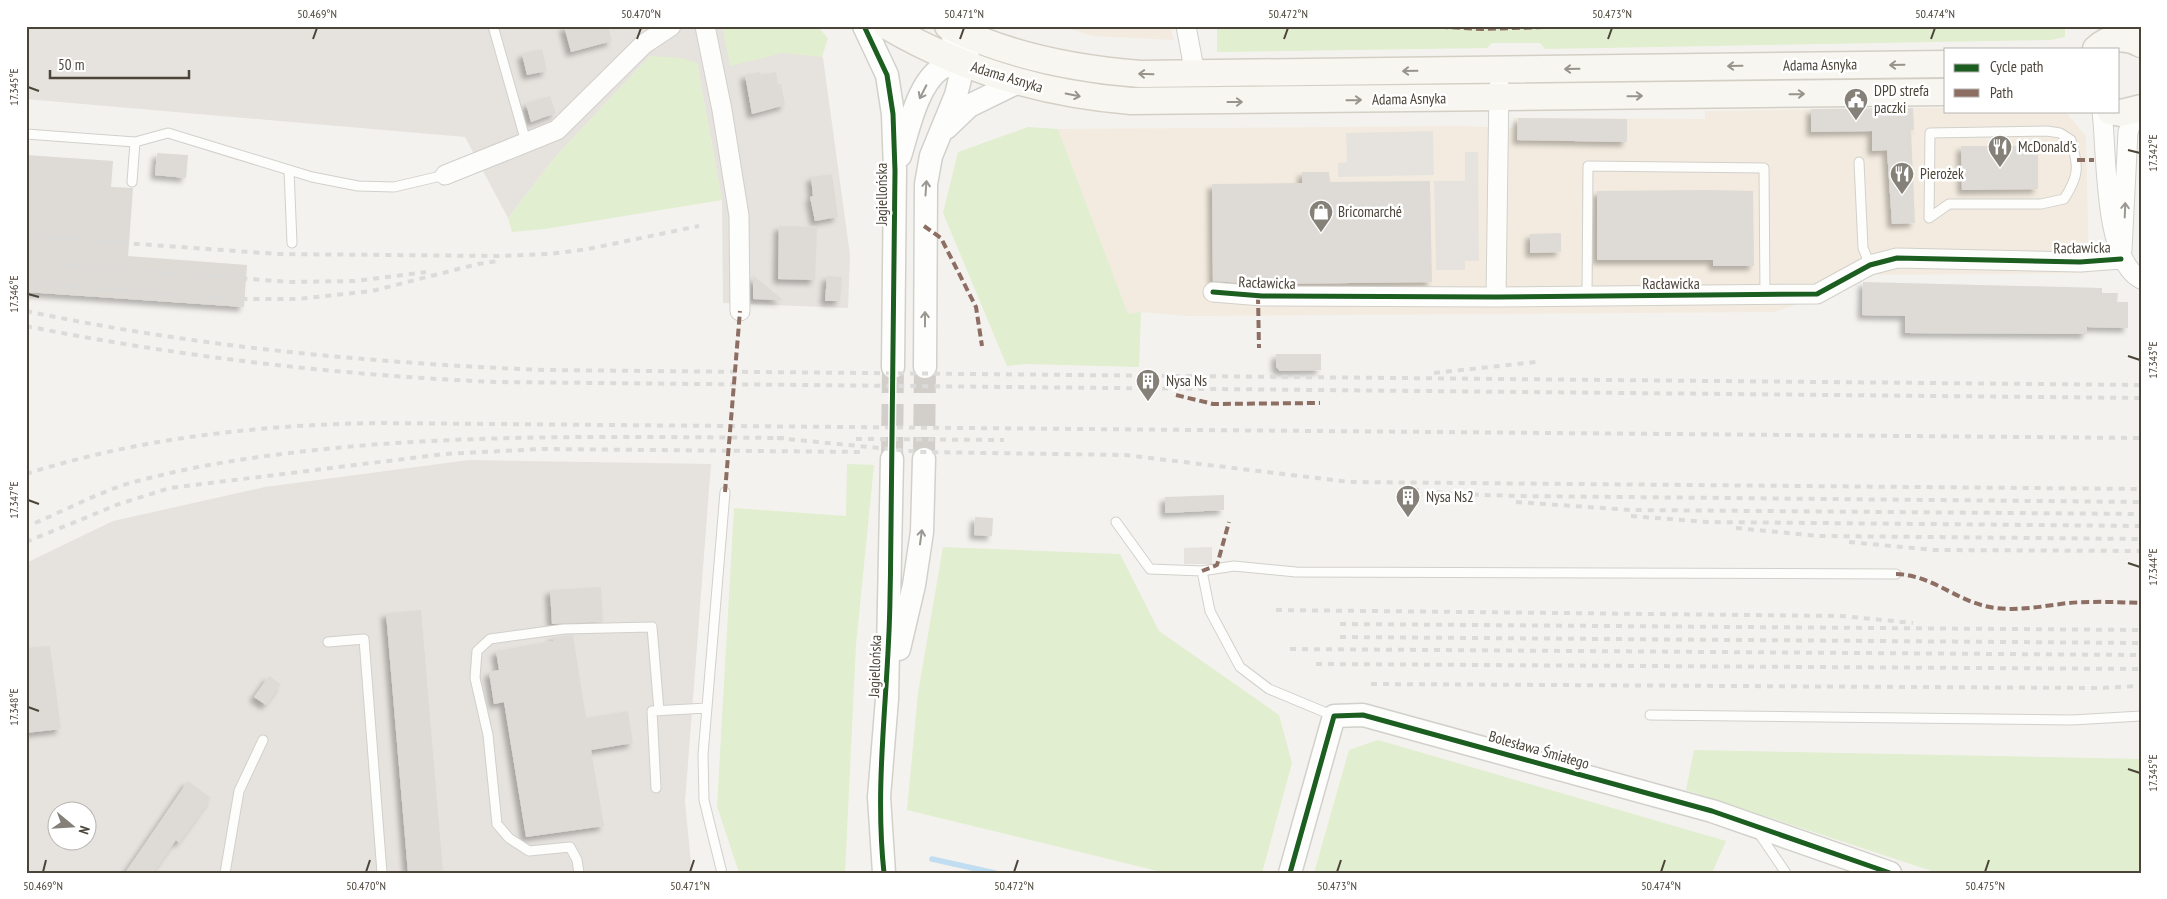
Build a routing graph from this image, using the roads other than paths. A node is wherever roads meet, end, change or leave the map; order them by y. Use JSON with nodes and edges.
{"nodes":[{"id":1,"x":493,"y":26,"type":"edge"},
{"id":2,"x":671,"y":26,"type":"edge"},
{"id":3,"x":705,"y":26,"type":"edge"},
{"id":4,"x":864,"y":26,"type":"edge"},
{"id":5,"x":887,"y":26,"type":"edge"},
{"id":6,"x":1186,"y":26,"type":"edge"},
{"id":7,"x":950,"y":27,"type":"edge"},
{"id":8,"x":2134,"y":37,"type":"edge"},
{"id":9,"x":2097,"y":41,"type":"edge"},
{"id":10,"x":988,"y":44,"type":"junction"},
{"id":11,"x":959,"y":62,"type":"junction"},
{"id":12,"x":1944,"y":64,"type":"edge"},
{"id":13,"x":1499,"y":70,"type":"junction"},
{"id":14,"x":1195,"y":74,"type":"junction"},
{"id":15,"x":1018,"y":82,"type":"junction"},
{"id":16,"x":1944,"y":92,"type":"edge"},
{"id":17,"x":1499,"y":98,"type":"junction"},
{"id":18,"x":2138,"y":109,"type":"edge"},
{"id":19,"x":2102,"y":112,"type":"edge"},
{"id":20,"x":2116,"y":112,"type":"edge"},
{"id":21,"x":26,"y":134,"type":"edge"},
{"id":22,"x":938,"y":136,"type":"junction"},
{"id":23,"x":135,"y":142,"type":"junction"},
{"id":24,"x":526,"y":142,"type":"junction"},
{"id":25,"x":1858,"y":162,"type":"dead end"},
{"id":26,"x":290,"y":170,"type":"junction"},
{"id":27,"x":895,"y":172,"type":"junction"},
{"id":28,"x":445,"y":175,"type":"joint"},
{"id":29,"x":132,"y":182,"type":"dead end"},
{"id":30,"x":1929,"y":218,"type":"joint"},
{"id":31,"x":894,"y":226,"type":"junction"},
{"id":32,"x":924,"y":226,"type":"junction"},
{"id":33,"x":292,"y":243,"type":"dead end"},
{"id":34,"x":2121,"y":259,"type":"junction"},
{"id":35,"x":1870,"y":265,"type":"junction"},
{"id":36,"x":2141,"y":279,"type":"edge"},
{"id":37,"x":1213,"y":292,"type":"dead end"},
{"id":38,"x":1765,"y":296,"type":"junction"},
{"id":39,"x":1496,"y":297,"type":"junction"},
{"id":40,"x":1587,"y":297,"type":"junction"},
{"id":41,"x":740,"y":311,"type":"dead end"},
{"id":42,"x":893,"y":367,"type":"tunnel mouth"},
{"id":43,"x":925,"y":367,"type":"tunnel mouth"},
{"id":44,"x":892,"y":459,"type":"tunnel mouth"},
{"id":45,"x":924,"y":459,"type":"tunnel mouth"},
{"id":46,"x":725,"y":492,"type":"dead end"},
{"id":47,"x":1116,"y":522,"type":"dead end"},
{"id":48,"x":1202,"y":571,"type":"junction"},
{"id":49,"x":1896,"y":574,"type":"dead end"},
{"id":50,"x":328,"y":642,"type":"dead end"},
{"id":51,"x":887,"y":699,"type":"junction"},
{"id":52,"x":707,"y":708,"type":"junction"},
{"id":53,"x":659,"y":711,"type":"junction"},
{"id":54,"x":1334,"y":716,"type":"junction"},
{"id":55,"x":1650,"y":716,"type":"dead end"},
{"id":56,"x":2141,"y":716,"type":"edge"},
{"id":57,"x":263,"y":740,"type":"dead end"},
{"id":58,"x":656,"y":788,"type":"dead end"},
{"id":59,"x":1754,"y":826,"type":"junction"},
{"id":60,"x":224,"y":873,"type":"edge"},
{"id":61,"x":382,"y":873,"type":"edge"},
{"id":62,"x":579,"y":873,"type":"edge"},
{"id":63,"x":722,"y":873,"type":"edge"},
{"id":64,"x":884,"y":873,"type":"edge"},
{"id":65,"x":1290,"y":873,"type":"edge"},
{"id":66,"x":1786,"y":873,"type":"edge"},
{"id":67,"x":1890,"y":873,"type":"edge"}],
"edges":[{"from":1,"to":24,"type":"lane"},
{"from":2,"to":24,"type":"street"},
{"from":3,"to":41,"type":"street"},
{"from":4,"to":27,"type":"street","name":"Jagiellońska"},
{"from":5,"to":11,"type":"main road","name":"Adama Asnyka"},
{"from":6,"to":14,"type":"street"},
{"from":7,"to":10,"type":"main road","name":"Adama Asnyka"},
{"from":7,"to":11,"type":"street"},
{"from":8,"to":9,"type":"main road"},
{"from":10,"to":11,"type":"street","name":"Jagiellońska"},
{"from":14,"to":10,"type":"main road","name":"Adama Asnyka","one_way":true},
{"from":11,"to":15,"type":"main road","name":"Adama Asnyka"},
{"from":11,"to":22,"type":"street"},
{"from":11,"to":27,"type":"street","name":"Jagiellońska","one_way":true},
{"from":12,"to":13,"type":"main road","name":"Adama Asnyka","one_way":true},
{"from":13,"to":14,"type":"main road","name":"Adama Asnyka","one_way":true},
{"from":13,"to":17,"type":"street"},
{"from":15,"to":17,"type":"main road","name":"Adama Asnyka","one_way":true},
{"from":15,"to":22,"type":"street"},
{"from":17,"to":16,"type":"main road","name":"Adama Asnyka","one_way":true},
{"from":17,"to":39,"type":"street"},
{"from":18,"to":20,"type":"main road"},
{"from":34,"to":18,"type":"street","name":"Racławicka","one_way":true},
{"from":19,"to":34,"type":"street","name":"Racławicka"},
{"from":21,"to":23,"type":"lane"},
{"from":32,"to":22,"type":"street","one_way":true},
{"from":23,"to":26,"type":"lane"},
{"from":23,"to":29,"type":"lane"},
{"from":24,"to":28,"type":"street"},
{"from":25,"to":35,"type":"lane"},
{"from":26,"to":28,"type":"lane"},
{"from":26,"to":33,"type":"lane"},
{"from":27,"to":31,"type":"street","name":"Jagiellońska"},
{"from":30,"to":30,"type":"lane"},
{"from":31,"to":32,"type":"street"},
{"from":31,"to":42,"type":"street","name":"Jagiellońska"},
{"from":43,"to":32,"type":"street","one_way":true},
{"from":34,"to":35,"type":"street","name":"Racławicka"},
{"from":34,"to":36,"type":"street","name":"Racławicka"},
{"from":35,"to":38,"type":"street","name":"Racławicka"},
{"from":37,"to":39,"type":"street","name":"Racławicka"},
{"from":38,"to":40,"type":"street","name":"Racławicka"},
{"from":38,"to":40,"type":"lane"},
{"from":39,"to":40,"type":"street","name":"Racławicka"},
{"from":44,"to":51,"type":"street","name":"Jagiellońska"},
{"from":51,"to":45,"type":"street","name":"Jagiellońska","one_way":true},
{"from":46,"to":52,"type":"lane"},
{"from":47,"to":48,"type":"lane"},
{"from":48,"to":49,"type":"lane"},
{"from":48,"to":54,"type":"lane"},
{"from":50,"to":61,"type":"lane"},
{"from":51,"to":64,"type":"street","name":"Jagiellońska"},
{"from":52,"to":53,"type":"lane"},
{"from":52,"to":63,"type":"lane"},
{"from":53,"to":58,"type":"lane"},
{"from":53,"to":62,"type":"lane"},
{"from":54,"to":59,"type":"street","name":"Bolesława Śmiałego"},
{"from":54,"to":65,"type":"street"},
{"from":55,"to":56,"type":"lane"},
{"from":57,"to":60,"type":"lane"},
{"from":59,"to":66,"type":"lane"},
{"from":59,"to":67,"type":"street","name":"Bolesława Śmiałego"}]}
